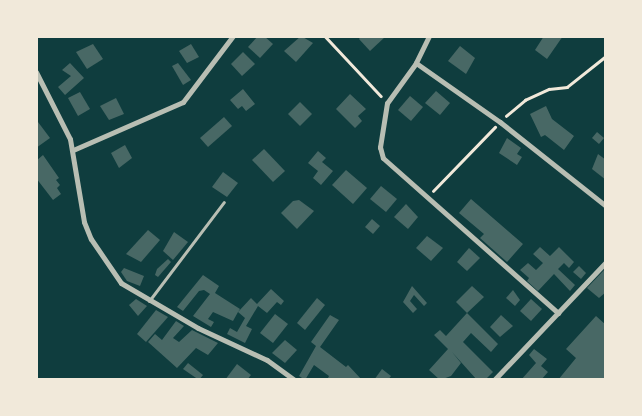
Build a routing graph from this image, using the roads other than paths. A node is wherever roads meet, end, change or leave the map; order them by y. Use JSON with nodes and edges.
{"nodes":[{"id":1,"x":233,"y":36,"type":"edge"},
{"id":2,"x":429,"y":36,"type":"edge"},
{"id":3,"x":416,"y":63,"type":"junction"},
{"id":4,"x":36,"y":72,"type":"edge"},
{"id":5,"x":73,"y":150,"type":"junction"},
{"id":6,"x":224,"y":202,"type":"dead end"},
{"id":7,"x":606,"y":206,"type":"edge"},
{"id":8,"x":606,"y":262,"type":"edge"},
{"id":9,"x":149,"y":301,"type":"junction"},
{"id":10,"x":558,"y":313,"type":"junction"},
{"id":11,"x":295,"y":380,"type":"edge"},
{"id":12,"x":494,"y":380,"type":"edge"}],
"edges":[{"from":1,"to":5,"type":"street"},
{"from":2,"to":3,"type":"street"},
{"from":3,"to":7,"type":"street"},
{"from":3,"to":10,"type":"street"},
{"from":4,"to":5,"type":"street"},
{"from":5,"to":9,"type":"street"},
{"from":6,"to":9,"type":"lane"},
{"from":8,"to":10,"type":"street"},
{"from":9,"to":11,"type":"street"},
{"from":10,"to":12,"type":"street"}]}
